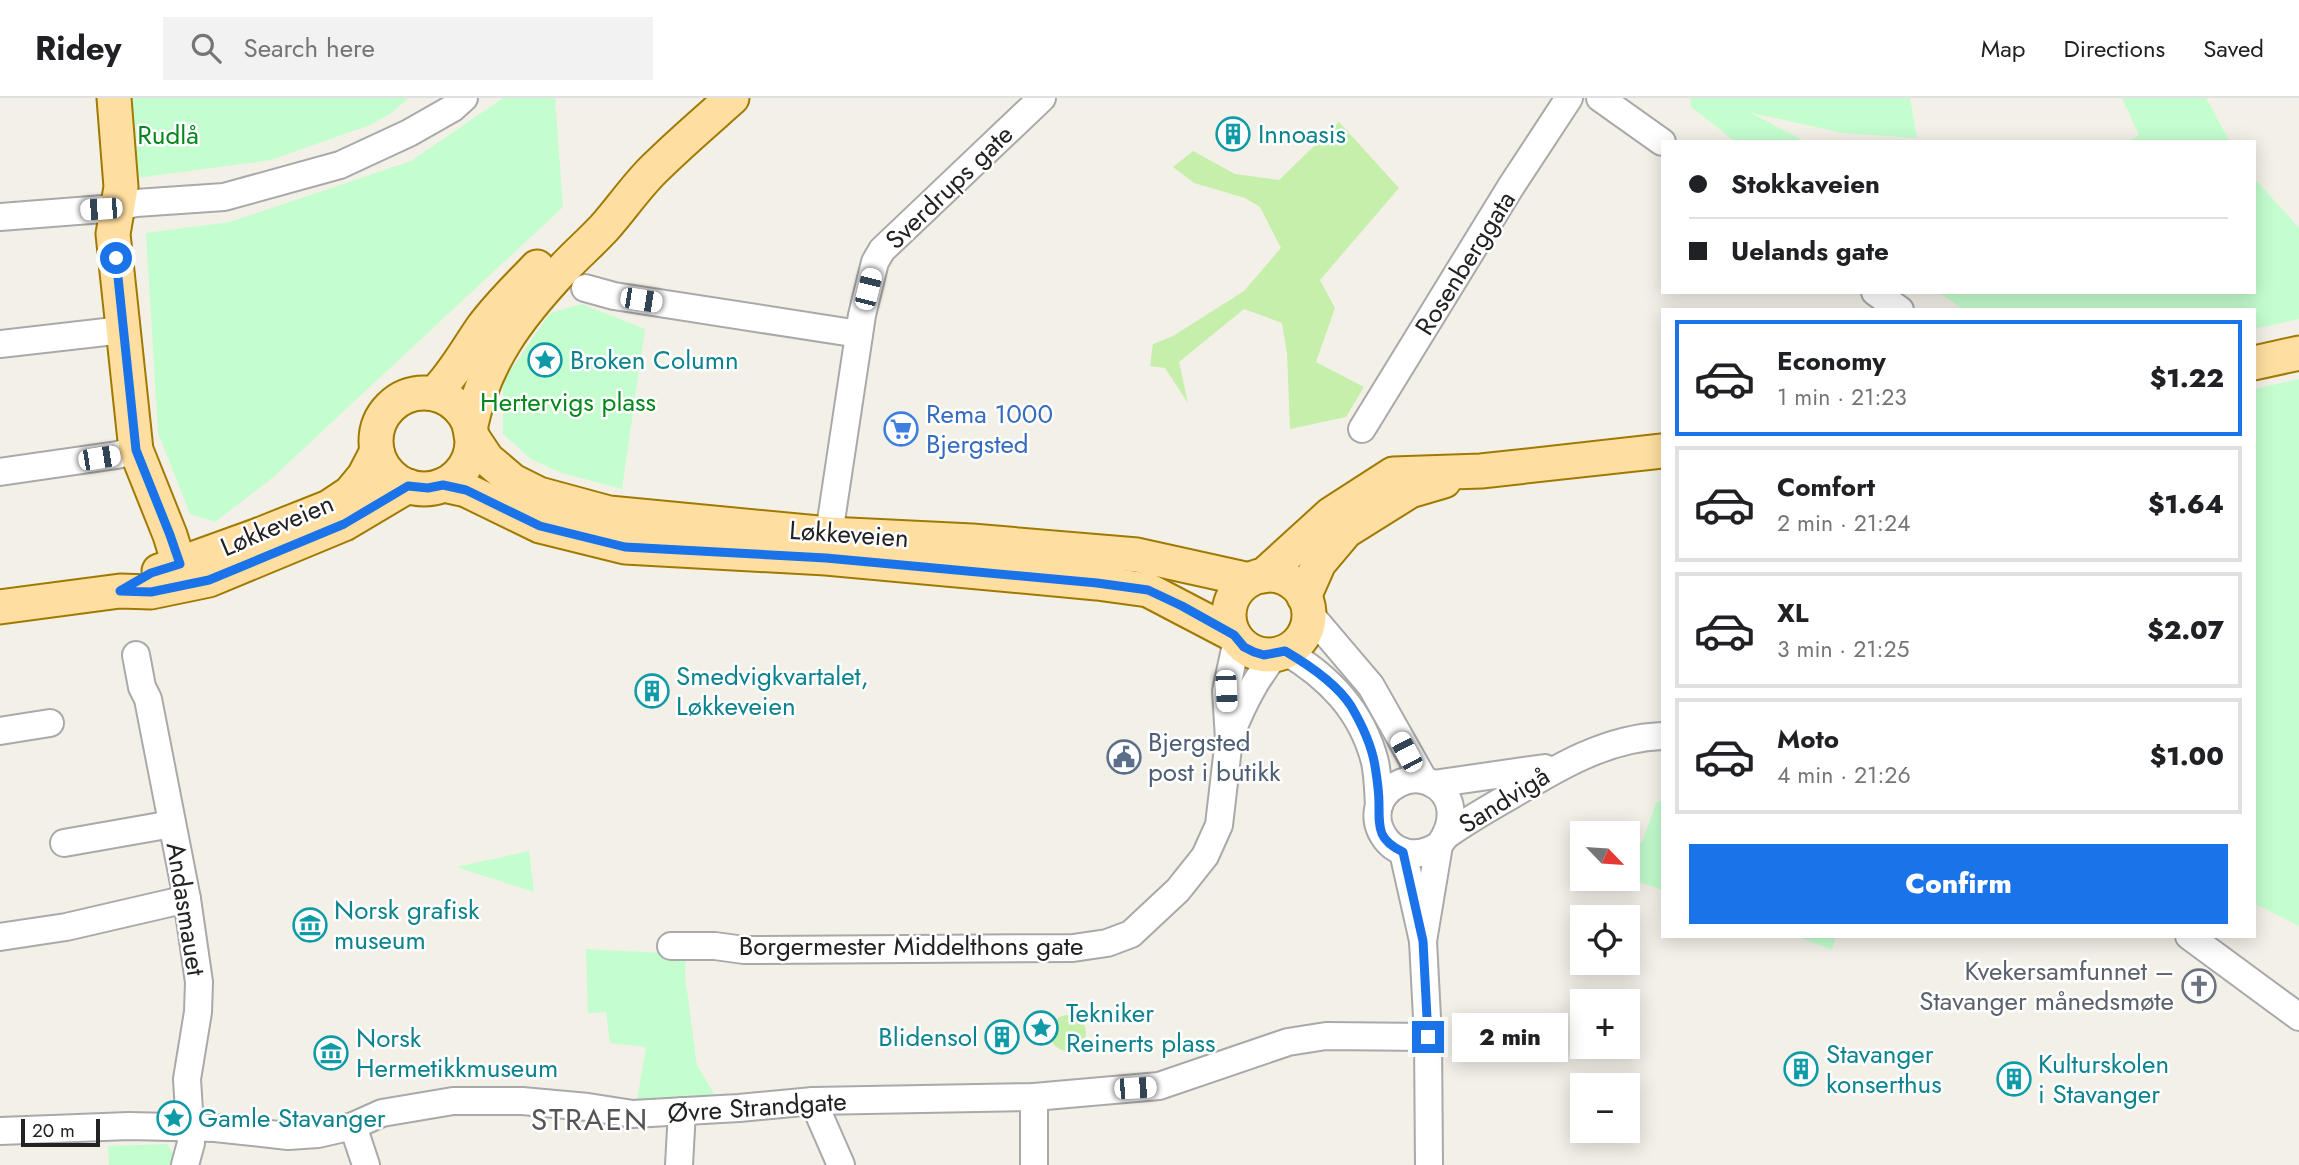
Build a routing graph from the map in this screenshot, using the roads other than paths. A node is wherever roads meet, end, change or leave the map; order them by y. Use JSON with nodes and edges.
{"nodes":[{"id":1,"x":114,"y":98,"type":"edge"},
{"id":2,"x":464,"y":98,"type":"edge"},
{"id":3,"x":732,"y":98,"type":"edge"},
{"id":4,"x":1042,"y":98,"type":"edge"},
{"id":5,"x":1569,"y":98,"type":"edge"},
{"id":6,"x":1613,"y":102,"type":"edge"},
{"id":7,"x":1661,"y":141,"type":"edge"},
{"id":8,"x":651,"y":172,"type":"junction"},
{"id":9,"x":116,"y":208,"type":"junction"},
{"id":10,"x":0,"y":216,"type":"edge"},
{"id":11,"x":585,"y":288,"type":"dead end"},
{"id":12,"x":1878,"y":294,"type":"edge"},
{"id":13,"x":1897,"y":308,"type":"edge"},
{"id":14,"x":123,"y":330,"type":"junction"},
{"id":15,"x":859,"y":334,"type":"junction"},
{"id":16,"x":0,"y":344,"type":"edge"},
{"id":17,"x":2299,"y":353,"type":"edge"},
{"id":18,"x":2256,"y":363,"type":"edge"},
{"id":19,"x":434,"y":394,"type":"junction"},
{"id":20,"x":1362,"y":429,"type":"dead end"},
{"id":21,"x":471,"y":432,"type":"junction"},
{"id":22,"x":136,"y":450,"type":"junction"},
{"id":23,"x":377,"y":451,"type":"junction"},
{"id":24,"x":1661,"y":451,"type":"edge"},
{"id":25,"x":1481,"y":471,"type":"junction"},
{"id":26,"x":0,"y":472,"type":"edge"},
{"id":27,"x":443,"y":485,"type":"junction"},
{"id":28,"x":408,"y":486,"type":"junction"},
{"id":29,"x":829,"y":534,"type":"junction"},
{"id":30,"x":180,"y":564,"type":"junction"},
{"id":31,"x":1257,"y":578,"type":"junction"},
{"id":32,"x":120,"y":591,"type":"junction"},
{"id":33,"x":0,"y":607,"type":"edge"},
{"id":34,"x":1310,"y":612,"type":"junction"},
{"id":35,"x":1235,"y":637,"type":"junction"},
{"id":36,"x":136,"y":655,"type":"dead end"},
{"id":37,"x":1287,"y":655,"type":"junction"},
{"id":38,"x":50,"y":723,"type":"dead end"},
{"id":39,"x":0,"y":731,"type":"edge"},
{"id":40,"x":1661,"y":736,"type":"edge"},
{"id":41,"x":1229,"y":739,"type":"junction"},
{"id":42,"x":1560,"y":765,"type":"junction"},
{"id":43,"x":1428,"y":782,"type":"junction"},
{"id":44,"x":1379,"y":806,"type":"junction"},
{"id":45,"x":172,"y":824,"type":"junction"},
{"id":46,"x":1443,"y":840,"type":"junction"},
{"id":47,"x":64,"y":843,"type":"dead end"},
{"id":48,"x":1403,"y":852,"type":"junction"},
{"id":49,"x":187,"y":899,"type":"junction"},
{"id":50,"x":0,"y":936,"type":"edge"},
{"id":51,"x":2192,"y":938,"type":"edge"},
{"id":52,"x":1423,"y":941,"type":"junction"},
{"id":53,"x":671,"y":946,"type":"dead end"},
{"id":54,"x":2299,"y":1017,"type":"edge"},
{"id":55,"x":1428,"y":1037,"type":"junction"},
{"id":56,"x":1034,"y":1097,"type":"junction"},
{"id":57,"x":813,"y":1101,"type":"junction"},
{"id":58,"x":682,"y":1111,"type":"junction"},
{"id":59,"x":190,"y":1126,"type":"junction"},
{"id":60,"x":353,"y":1126,"type":"junction"},
{"id":61,"x":0,"y":1131,"type":"edge"},
{"id":62,"x":185,"y":1165,"type":"edge"},
{"id":63,"x":366,"y":1165,"type":"edge"},
{"id":64,"x":679,"y":1165,"type":"edge"},
{"id":65,"x":841,"y":1165,"type":"edge"},
{"id":66,"x":1034,"y":1165,"type":"edge"},
{"id":67,"x":1429,"y":1165,"type":"edge"}],
"edges":[{"from":1,"to":9,"type":"main road"},
{"from":2,"to":9,"type":"street"},
{"from":3,"to":8,"type":"main road"},
{"from":4,"to":15,"type":"street","name":"Sverdrups gate"},
{"from":5,"to":20,"type":"street","name":"Rosenberggata"},
{"from":6,"to":7,"type":"street"},
{"from":8,"to":19,"type":"main road"},
{"from":8,"to":21,"type":"main road"},
{"from":9,"to":10,"type":"street"},
{"from":9,"to":14,"type":"main road"},
{"from":11,"to":15,"type":"street"},
{"from":12,"to":13,"type":"street"},
{"from":14,"to":16,"type":"street"},
{"from":14,"to":22,"type":"main road"},
{"from":15,"to":29,"type":"street","name":"Sverdrups gate"},
{"from":17,"to":18,"type":"main road"},
{"from":19,"to":21,"type":"main road"},
{"from":19,"to":23,"type":"main road"},
{"from":21,"to":27,"type":"main road"},
{"from":21,"to":29,"type":"main road","name":"Løkkeveien"},
{"from":22,"to":26,"type":"street"},
{"from":22,"to":30,"type":"main road"},
{"from":23,"to":28,"type":"main road"},
{"from":23,"to":30,"type":"main road","name":"Løkkeveien"},
{"from":24,"to":25,"type":"main road"},
{"from":25,"to":31,"type":"main road"},
{"from":25,"to":34,"type":"main road"},
{"from":27,"to":28,"type":"main road"},
{"from":27,"to":35,"type":"main road","name":"Løkkeveien"},
{"from":28,"to":32,"type":"main road","name":"Løkkeveien"},
{"from":29,"to":31,"type":"main road","name":"Løkkeveien"},
{"from":30,"to":32,"type":"main road","name":"Løkkeveien"},
{"from":31,"to":34,"type":"main road"},
{"from":31,"to":35,"type":"main road"},
{"from":32,"to":33,"type":"main road","name":"Løkkeveien"},
{"from":34,"to":37,"type":"main road"},
{"from":34,"to":43,"type":"street"},
{"from":35,"to":37,"type":"main road"},
{"from":35,"to":41,"type":"street","name":"Borgermester Middelthons gate"},
{"from":36,"to":45,"type":"street","name":"Andasmauet"},
{"from":37,"to":41,"type":"street","name":"Borgermester Middelthons gate"},
{"from":37,"to":44,"type":"street"},
{"from":38,"to":39,"type":"street"},
{"from":40,"to":42,"type":"street","name":"Sandvigå"},
{"from":41,"to":53,"type":"street","name":"Borgermester Middelthons gate"},
{"from":42,"to":43,"type":"street","name":"Sandvigå"},
{"from":42,"to":46,"type":"street","name":"Sandvigå"},
{"from":43,"to":44,"type":"street"},
{"from":43,"to":46,"type":"street"},
{"from":44,"to":48,"type":"street"},
{"from":45,"to":47,"type":"street"},
{"from":45,"to":49,"type":"street","name":"Andasmauet"},
{"from":46,"to":48,"type":"street"},
{"from":46,"to":52,"type":"street"},
{"from":48,"to":52,"type":"street"},
{"from":49,"to":50,"type":"street"},
{"from":49,"to":59,"type":"street","name":"Andasmauet"},
{"from":51,"to":54,"type":"street"},
{"from":52,"to":55,"type":"street"},
{"from":55,"to":56,"type":"street","name":"Øvre Strandgate"},
{"from":55,"to":67,"type":"street"},
{"from":56,"to":57,"type":"street","name":"Øvre Strandgate"},
{"from":56,"to":66,"type":"street"},
{"from":57,"to":58,"type":"street","name":"Øvre Strandgate"},
{"from":57,"to":65,"type":"street"},
{"from":58,"to":60,"type":"street","name":"Øvre Strandgate"},
{"from":58,"to":64,"type":"street"},
{"from":59,"to":60,"type":"street","name":"Øvre Strandgate"},
{"from":59,"to":61,"type":"street","name":"Øvre Strandgate"},
{"from":59,"to":62,"type":"street","name":"Andasmauet"},
{"from":60,"to":63,"type":"street"}]}
